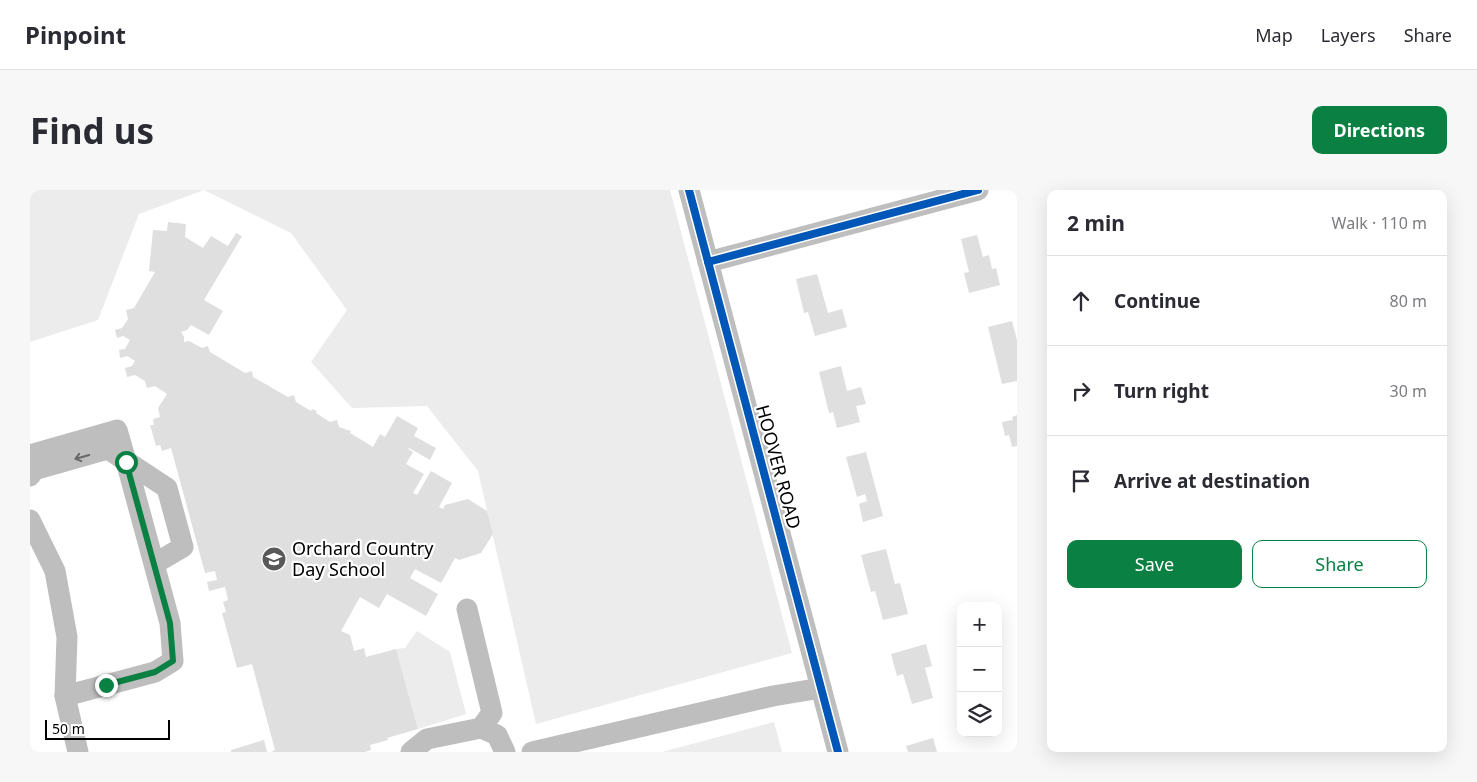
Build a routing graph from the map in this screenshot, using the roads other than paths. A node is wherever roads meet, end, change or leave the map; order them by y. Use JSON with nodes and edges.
{"nodes":[{"id":1,"x":689,"y":190,"type":"edge"},
{"id":2,"x":978,"y":190,"type":"edge"},
{"id":3,"x":708,"y":262,"type":"junction"},
{"id":4,"x":30,"y":455,"type":"edge"},
{"id":5,"x":126,"y":462,"type":"junction"},
{"id":6,"x":30,"y":476,"type":"edge"},
{"id":7,"x":30,"y":520,"type":"edge"},
{"id":8,"x":154,"y":564,"type":"junction"},
{"id":9,"x":467,"y":609,"type":"dead end"},
{"id":10,"x":821,"y":688,"type":"junction"},
{"id":11,"x":65,"y":696,"type":"junction"},
{"id":12,"x":481,"y":728,"type":"junction"},
{"id":13,"x":78,"y":752,"type":"edge"},
{"id":14,"x":411,"y":752,"type":"edge"},
{"id":15,"x":505,"y":752,"type":"edge"},
{"id":16,"x":532,"y":752,"type":"edge"},
{"id":17,"x":838,"y":752,"type":"edge"}],
"edges":[{"from":1,"to":3,"type":"street","name":"HOOVER ROAD"},
{"from":2,"to":3,"type":"street"},
{"from":3,"to":10,"type":"street","name":"HOOVER ROAD"},
{"from":4,"to":5,"type":"street"},
{"from":5,"to":6,"type":"street","one_way":true},
{"from":5,"to":8,"type":"street"},
{"from":5,"to":8,"type":"street"},
{"from":7,"to":11,"type":"street"},
{"from":8,"to":11,"type":"street"},
{"from":9,"to":12,"type":"street"},
{"from":10,"to":16,"type":"street"},
{"from":10,"to":17,"type":"street","name":"HOOVER ROAD"},
{"from":11,"to":13,"type":"street"},
{"from":12,"to":14,"type":"street"},
{"from":12,"to":15,"type":"street"}]}
